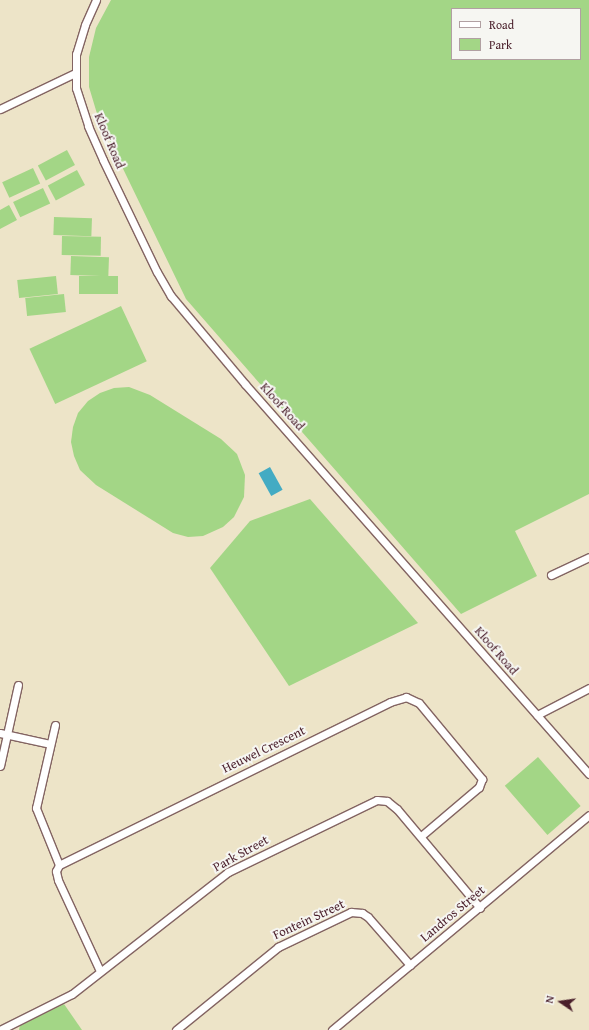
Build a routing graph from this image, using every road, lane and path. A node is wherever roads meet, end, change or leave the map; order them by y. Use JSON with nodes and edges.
{"nodes":[{"id":1,"x":96,"y":0,"type":"edge"},
{"id":2,"x":75,"y":74,"type":"junction"},
{"id":3,"x":0,"y":109,"type":"edge"},
{"id":4,"x":589,"y":556,"type":"edge"},
{"id":5,"x":551,"y":575,"type":"dead end"},
{"id":6,"x":18,"y":685,"type":"dead end"},
{"id":7,"x":589,"y":688,"type":"edge"},
{"id":8,"x":537,"y":715,"type":"junction"},
{"id":9,"x":55,"y":725,"type":"dead end"},
{"id":10,"x":3,"y":734,"type":"edge"},
{"id":11,"x":50,"y":744,"type":"junction"},
{"id":12,"x":0,"y":766,"type":"edge"},
{"id":13,"x":589,"y":774,"type":"edge"},
{"id":14,"x":589,"y":815,"type":"edge"},
{"id":15,"x":421,"y":836,"type":"junction"},
{"id":16,"x":59,"y":865,"type":"junction"},
{"id":17,"x":480,"y":908,"type":"junction"},
{"id":18,"x":410,"y":965,"type":"junction"},
{"id":19,"x":100,"y":971,"type":"junction"},
{"id":20,"x":10,"y":1028,"type":"edge"},
{"id":21,"x":0,"y":1030,"type":"edge"},
{"id":22,"x":176,"y":1030,"type":"edge"},
{"id":23,"x":332,"y":1030,"type":"edge"}],
"edges":[{"from":1,"to":2,"type":"street","name":"Kloof Road"},
{"from":2,"to":3,"type":"street"},
{"from":2,"to":8,"type":"street","name":"Kloof Road"},
{"from":4,"to":5,"type":"street"},
{"from":6,"to":10,"type":"street"},
{"from":7,"to":8,"type":"street"},
{"from":8,"to":13,"type":"street","name":"Kloof Road"},
{"from":9,"to":11,"type":"street"},
{"from":10,"to":11,"type":"street"},
{"from":10,"to":12,"type":"street"},
{"from":11,"to":16,"type":"street"},
{"from":14,"to":17,"type":"street","name":"Landros Street"},
{"from":15,"to":16,"type":"street","name":"Heuwel Crescent"},
{"from":15,"to":17,"type":"street","name":"Park Street"},
{"from":15,"to":19,"type":"street","name":"Park Street"},
{"from":16,"to":19,"type":"street"},
{"from":17,"to":18,"type":"street","name":"Landros Street"},
{"from":18,"to":22,"type":"street","name":"Fontein Street"},
{"from":18,"to":23,"type":"street","name":"Landros Street"},
{"from":19,"to":20,"type":"street","name":"Park Street"},
{"from":20,"to":21,"type":"street","name":"Park Street"}]}
